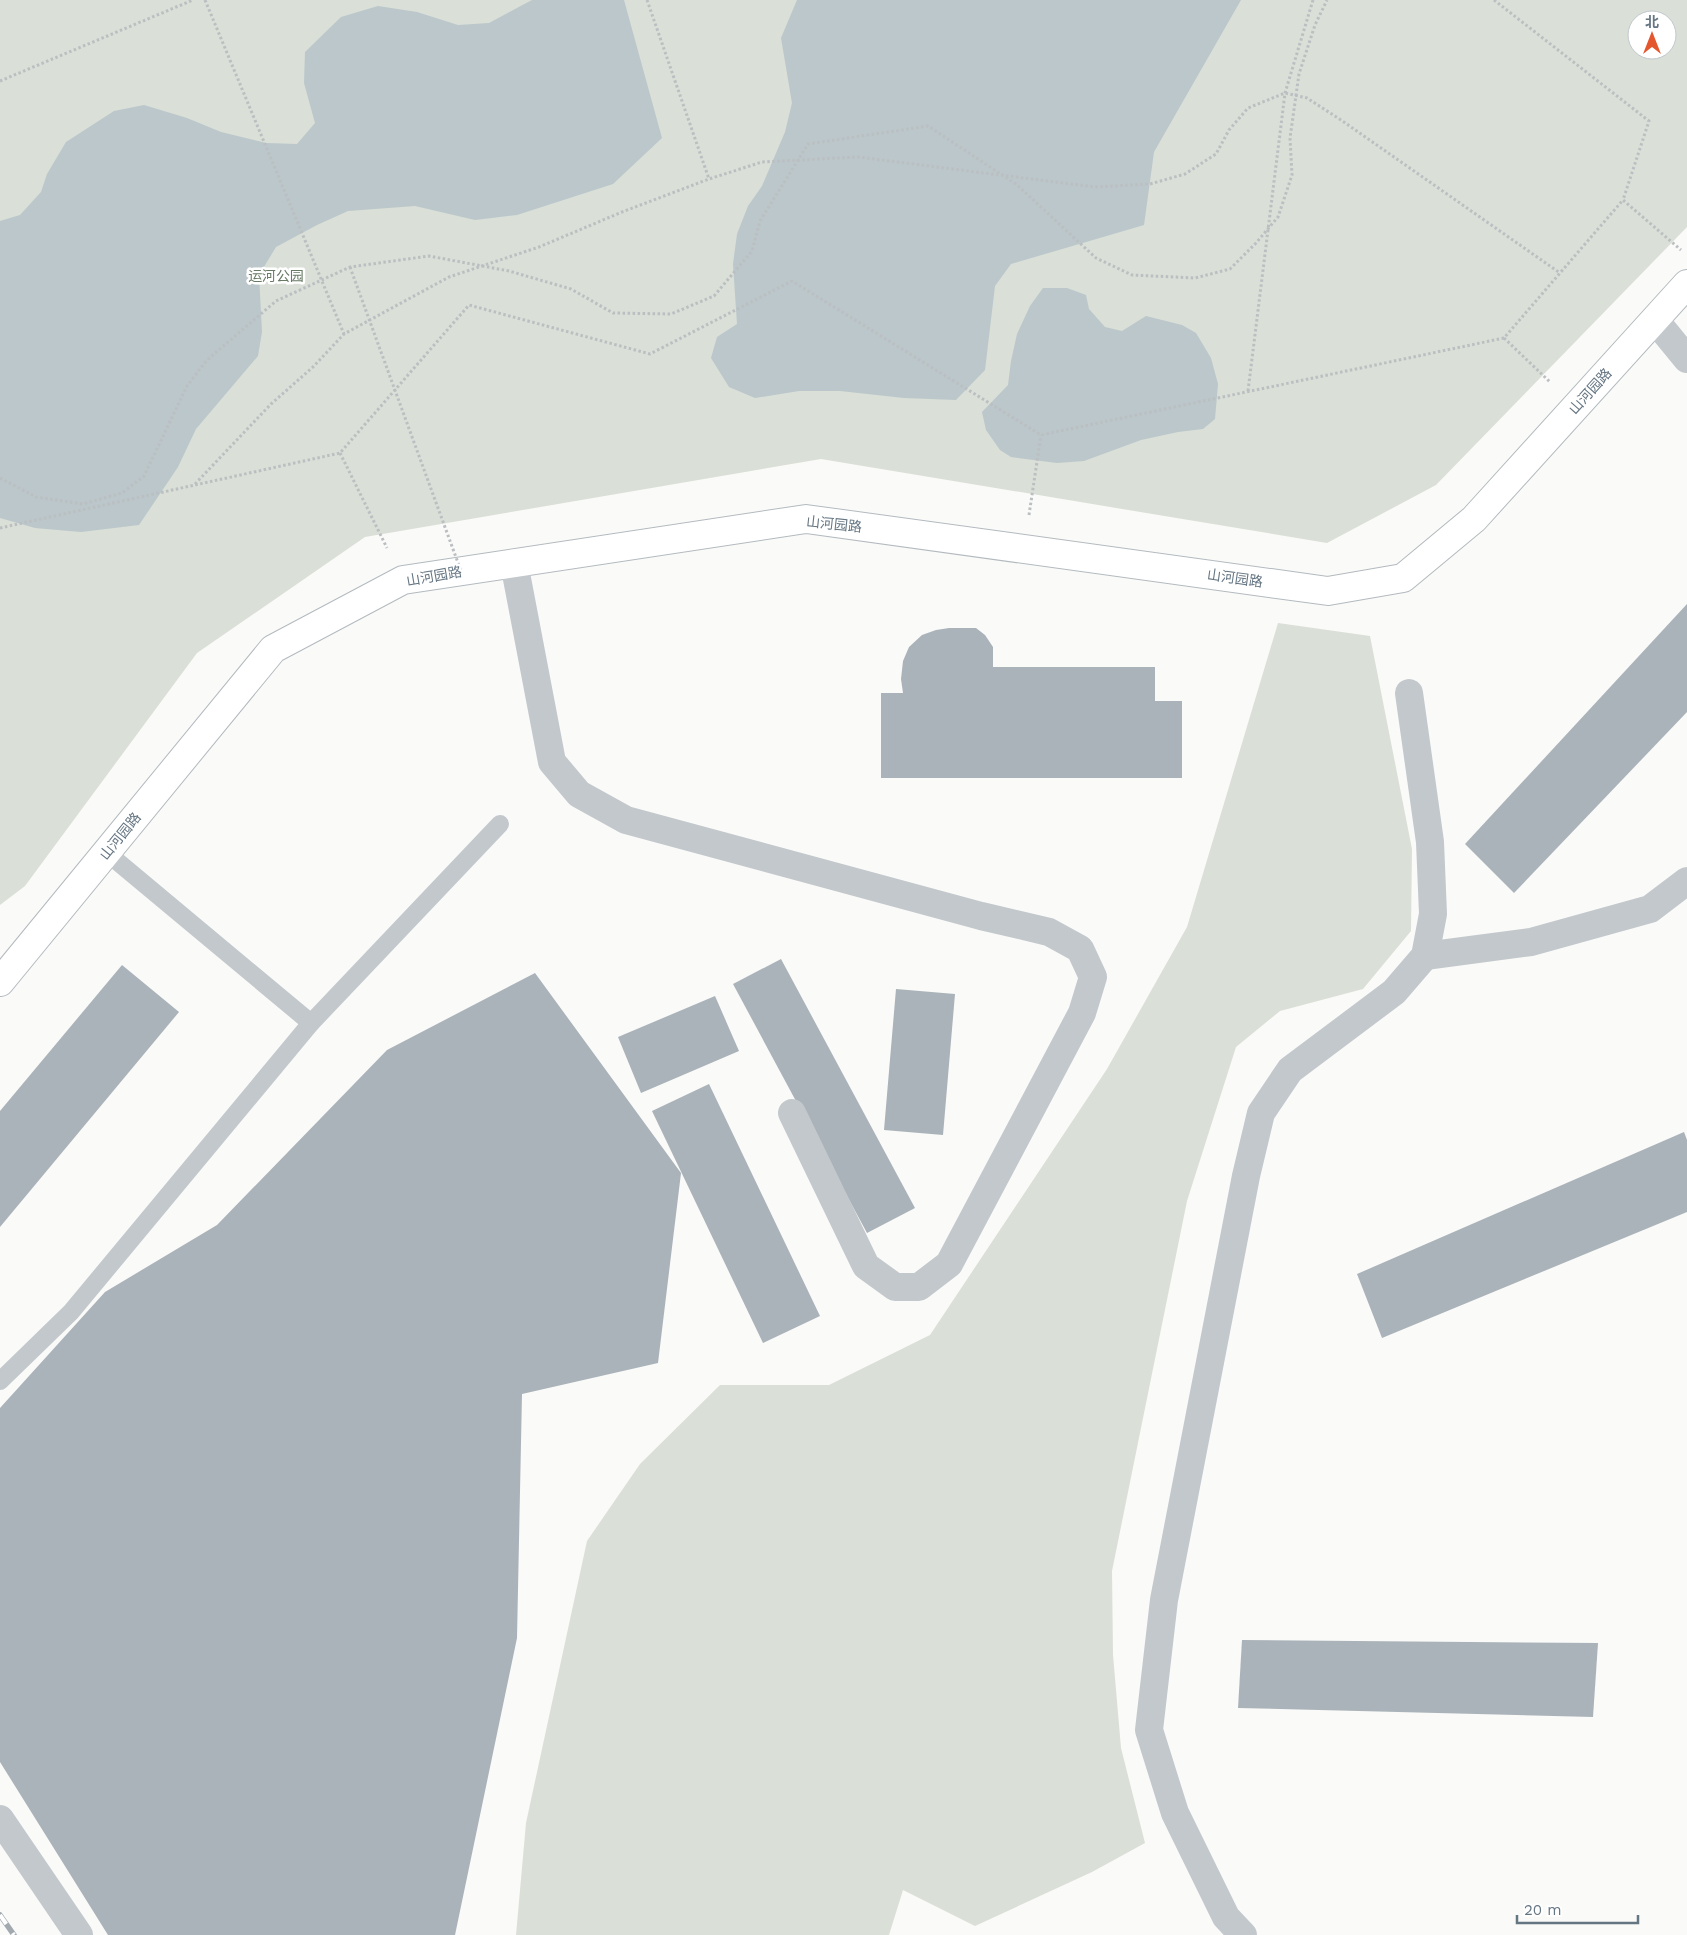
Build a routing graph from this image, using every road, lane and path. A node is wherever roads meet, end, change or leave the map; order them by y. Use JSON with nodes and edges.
{"nodes":[{"id":1,"x":194,"y":0,"type":"edge"},
{"id":2,"x":205,"y":0,"type":"edge"},
{"id":3,"x":647,"y":0,"type":"edge"},
{"id":4,"x":1313,"y":0,"type":"edge"},
{"id":5,"x":1327,"y":0,"type":"edge"},
{"id":6,"x":1494,"y":0,"type":"edge"},
{"id":7,"x":0,"y":81,"type":"edge"},
{"id":8,"x":1285,"y":94,"type":"junction"},
{"id":9,"x":709,"y":179,"type":"junction"},
{"id":10,"x":1623,"y":200,"type":"junction"},
{"id":11,"x":1687,"y":255,"type":"edge"},
{"id":12,"x":350,"y":267,"type":"junction"},
{"id":13,"x":1560,"y":273,"type":"junction"},
{"id":14,"x":1687,"y":284,"type":"edge"},
{"id":15,"x":1655,"y":320,"type":"junction"},
{"id":16,"x":344,"y":334,"type":"junction"},
{"id":17,"x":1504,"y":338,"type":"junction"},
{"id":18,"x":1687,"y":358,"type":"edge"},
{"id":19,"x":1248,"y":391,"type":"junction"},
{"id":20,"x":1575,"y":407,"type":"junction"},
{"id":21,"x":1041,"y":434,"type":"junction"},
{"id":22,"x":340,"y":453,"type":"junction"},
{"id":23,"x":0,"y":478,"type":"edge"},
{"id":24,"x":195,"y":485,"type":"junction"},
{"id":25,"x":0,"y":528,"type":"edge"},
{"id":26,"x":1023,"y":550,"type":"junction"},
{"id":27,"x":514,"y":563,"type":"junction"},
{"id":28,"x":460,"y":571,"type":"junction"},
{"id":29,"x":403,"y":580,"type":"junction"},
{"id":30,"x":1409,"y":693,"type":"dead end"},
{"id":31,"x":500,"y":824,"type":"dead end"},
{"id":32,"x":106,"y":852,"type":"junction"},
{"id":33,"x":1687,"y":881,"type":"edge"},
{"id":34,"x":1424,"y":956,"type":"junction"},
{"id":35,"x":0,"y":982,"type":"edge"},
{"id":36,"x":311,"y":1023,"type":"junction"},
{"id":37,"x":792,"y":1113,"type":"dead end"},
{"id":38,"x":0,"y":1381,"type":"edge"},
{"id":39,"x":0,"y":1819,"type":"edge"},
{"id":40,"x":79,"y":1935,"type":"edge"},
{"id":41,"x":1244,"y":1935,"type":"edge"}],
"edges":[{"from":1,"to":7,"type":"path"},
{"from":2,"to":16,"type":"path"},
{"from":3,"to":9,"type":"path"},
{"from":4,"to":8,"type":"path"},
{"from":5,"to":12,"type":"path","bridge":true},
{"from":6,"to":10,"type":"path"},
{"from":8,"to":9,"type":"path"},
{"from":8,"to":13,"type":"path"},
{"from":8,"to":19,"type":"path"},
{"from":9,"to":16,"type":"path"},
{"from":10,"to":11,"type":"path"},
{"from":10,"to":13,"type":"path"},
{"from":12,"to":23,"type":"path","bridge":true},
{"from":12,"to":28,"type":"path","bridge":true},
{"from":13,"to":17,"type":"path"},
{"from":14,"to":15,"type":"street","name":"山河园路"},
{"from":15,"to":18,"type":"street"},
{"from":15,"to":20,"type":"street","name":"山河园路"},
{"from":16,"to":24,"type":"path"},
{"from":17,"to":19,"type":"path"},
{"from":17,"to":20,"type":"path"},
{"from":19,"to":21,"type":"path"},
{"from":20,"to":26,"type":"street","name":"山河园路"},
{"from":21,"to":22,"type":"path"},
{"from":21,"to":26,"type":"path"},
{"from":22,"to":24,"type":"path"},
{"from":22,"to":29,"type":"path"},
{"from":24,"to":25,"type":"path"},
{"from":26,"to":27,"type":"street","name":"山河园路"},
{"from":27,"to":28,"type":"street","name":"山河园路"},
{"from":27,"to":37,"type":"street"},
{"from":28,"to":29,"type":"street","name":"山河园路"},
{"from":29,"to":32,"type":"street","name":"山河园路"},
{"from":30,"to":34,"type":"street"},
{"from":31,"to":36,"type":"lane"},
{"from":32,"to":35,"type":"street","name":"山河园路"},
{"from":32,"to":36,"type":"lane"},
{"from":33,"to":34,"type":"street"},
{"from":34,"to":41,"type":"street"},
{"from":36,"to":38,"type":"lane"},
{"from":39,"to":40,"type":"street"}]}
